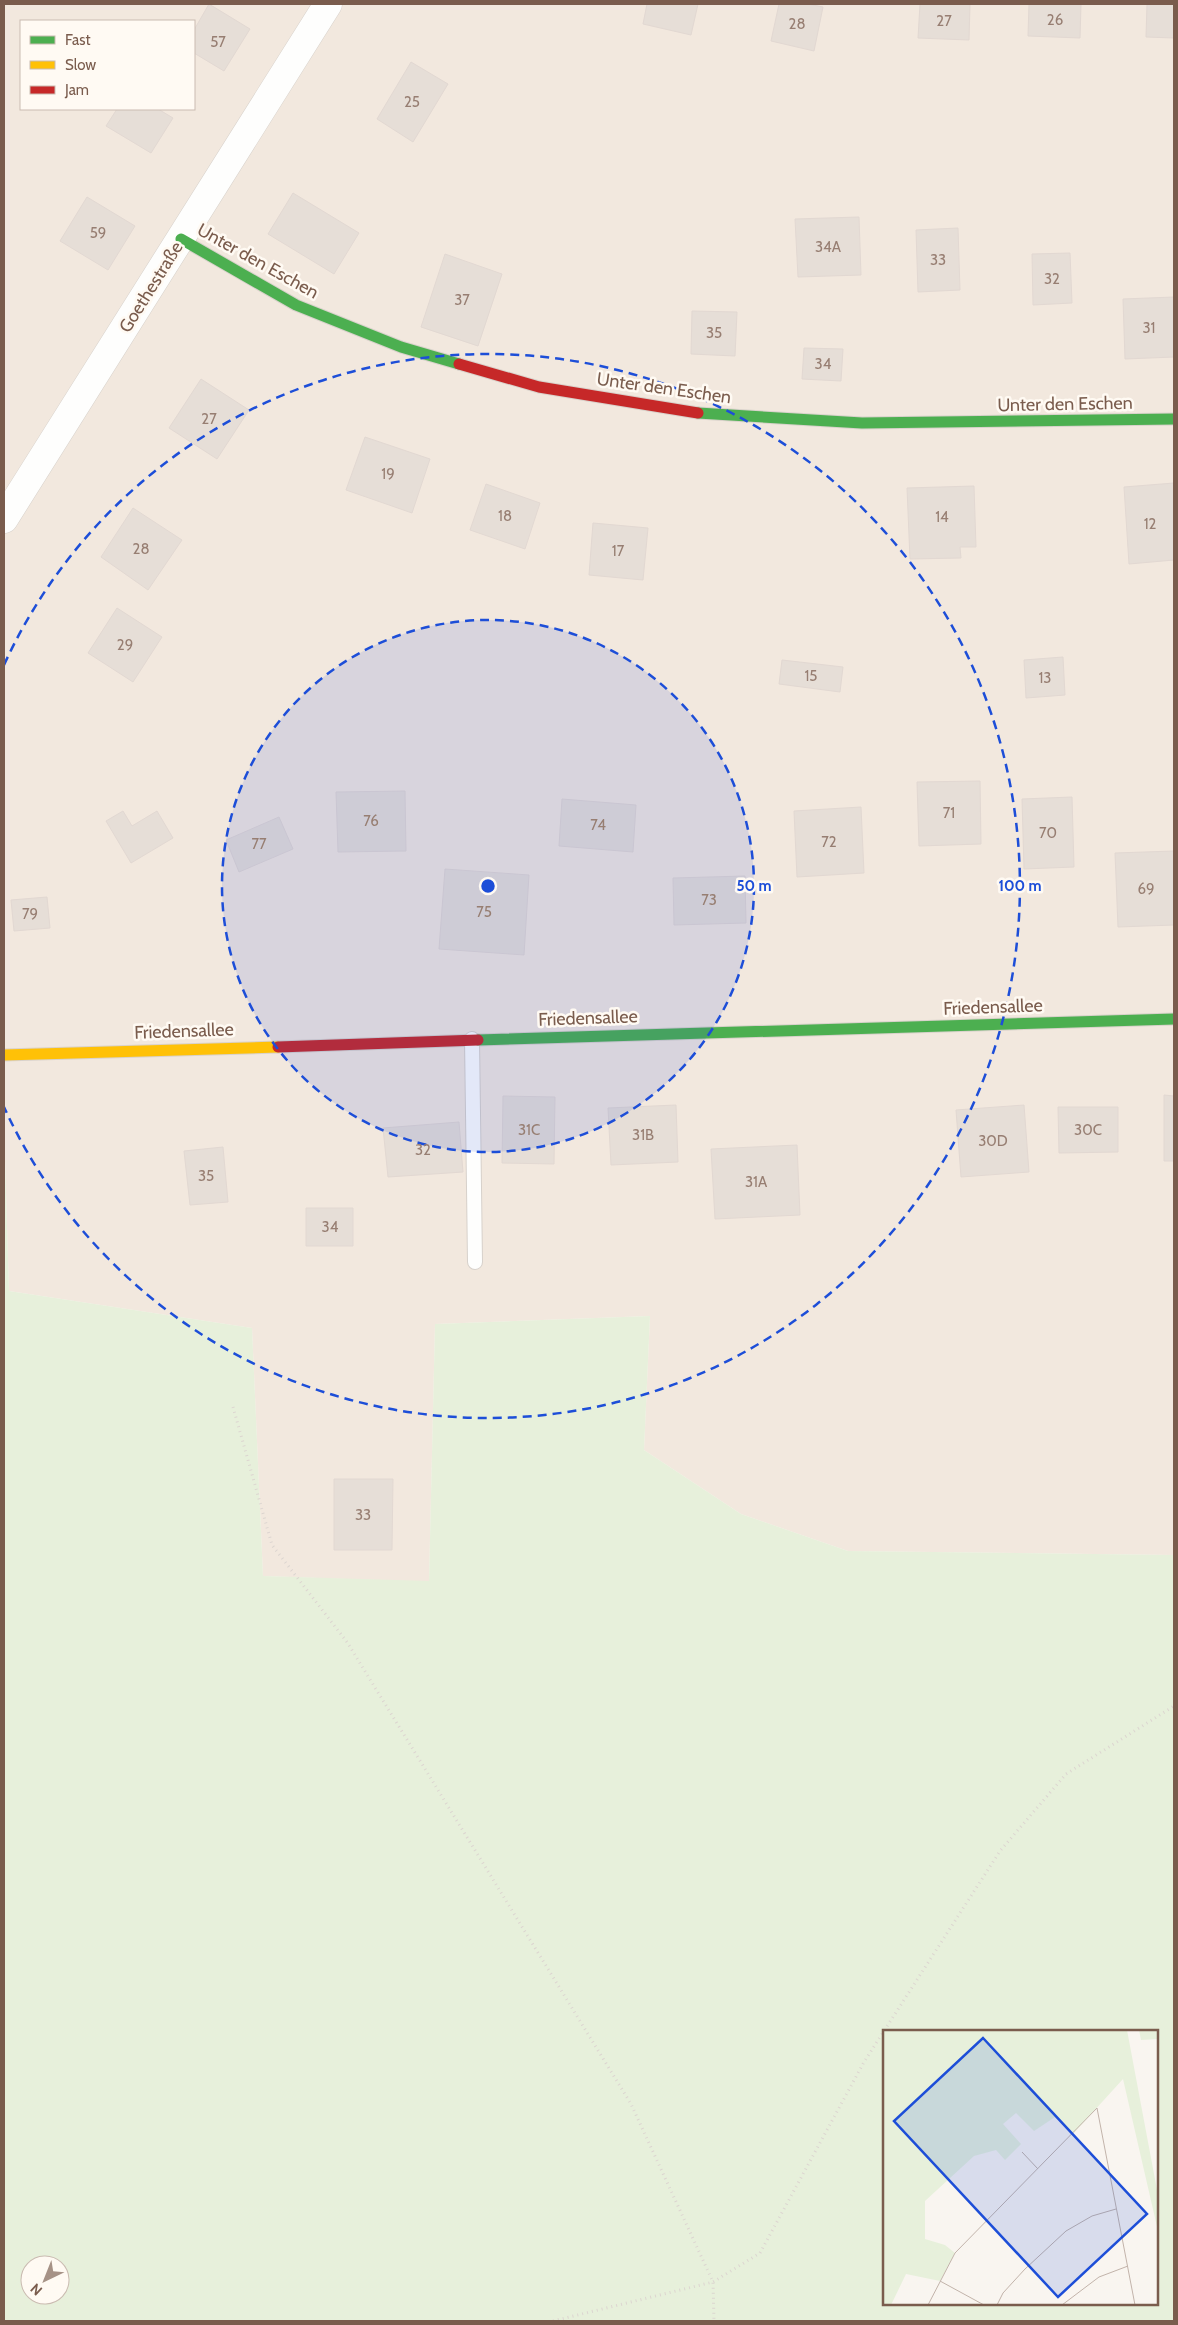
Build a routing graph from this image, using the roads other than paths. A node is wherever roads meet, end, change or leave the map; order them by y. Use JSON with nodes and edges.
{"nodes":[{"id":1,"x":328,"y":4,"type":"edge"},
{"id":2,"x":181,"y":239,"type":"junction"},
{"id":3,"x":1174,"y":419,"type":"edge"},
{"id":4,"x":4,"y":520,"type":"edge"},
{"id":5,"x":1174,"y":1019,"type":"edge"},
{"id":6,"x":472,"y":1039,"type":"junction"},
{"id":7,"x":4,"y":1054,"type":"edge"},
{"id":8,"x":475,"y":1262,"type":"dead end"}],
"edges":[{"from":1,"to":2,"type":"street","name":"Goethestraße"},
{"from":2,"to":3,"type":"street","name":"Unter den Eschen"},
{"from":2,"to":4,"type":"street","name":"Goethestraße"},
{"from":5,"to":6,"type":"street","name":"Friedensallee"},
{"from":6,"to":7,"type":"street","name":"Friedensallee"},
{"from":6,"to":8,"type":"lane"}]}
